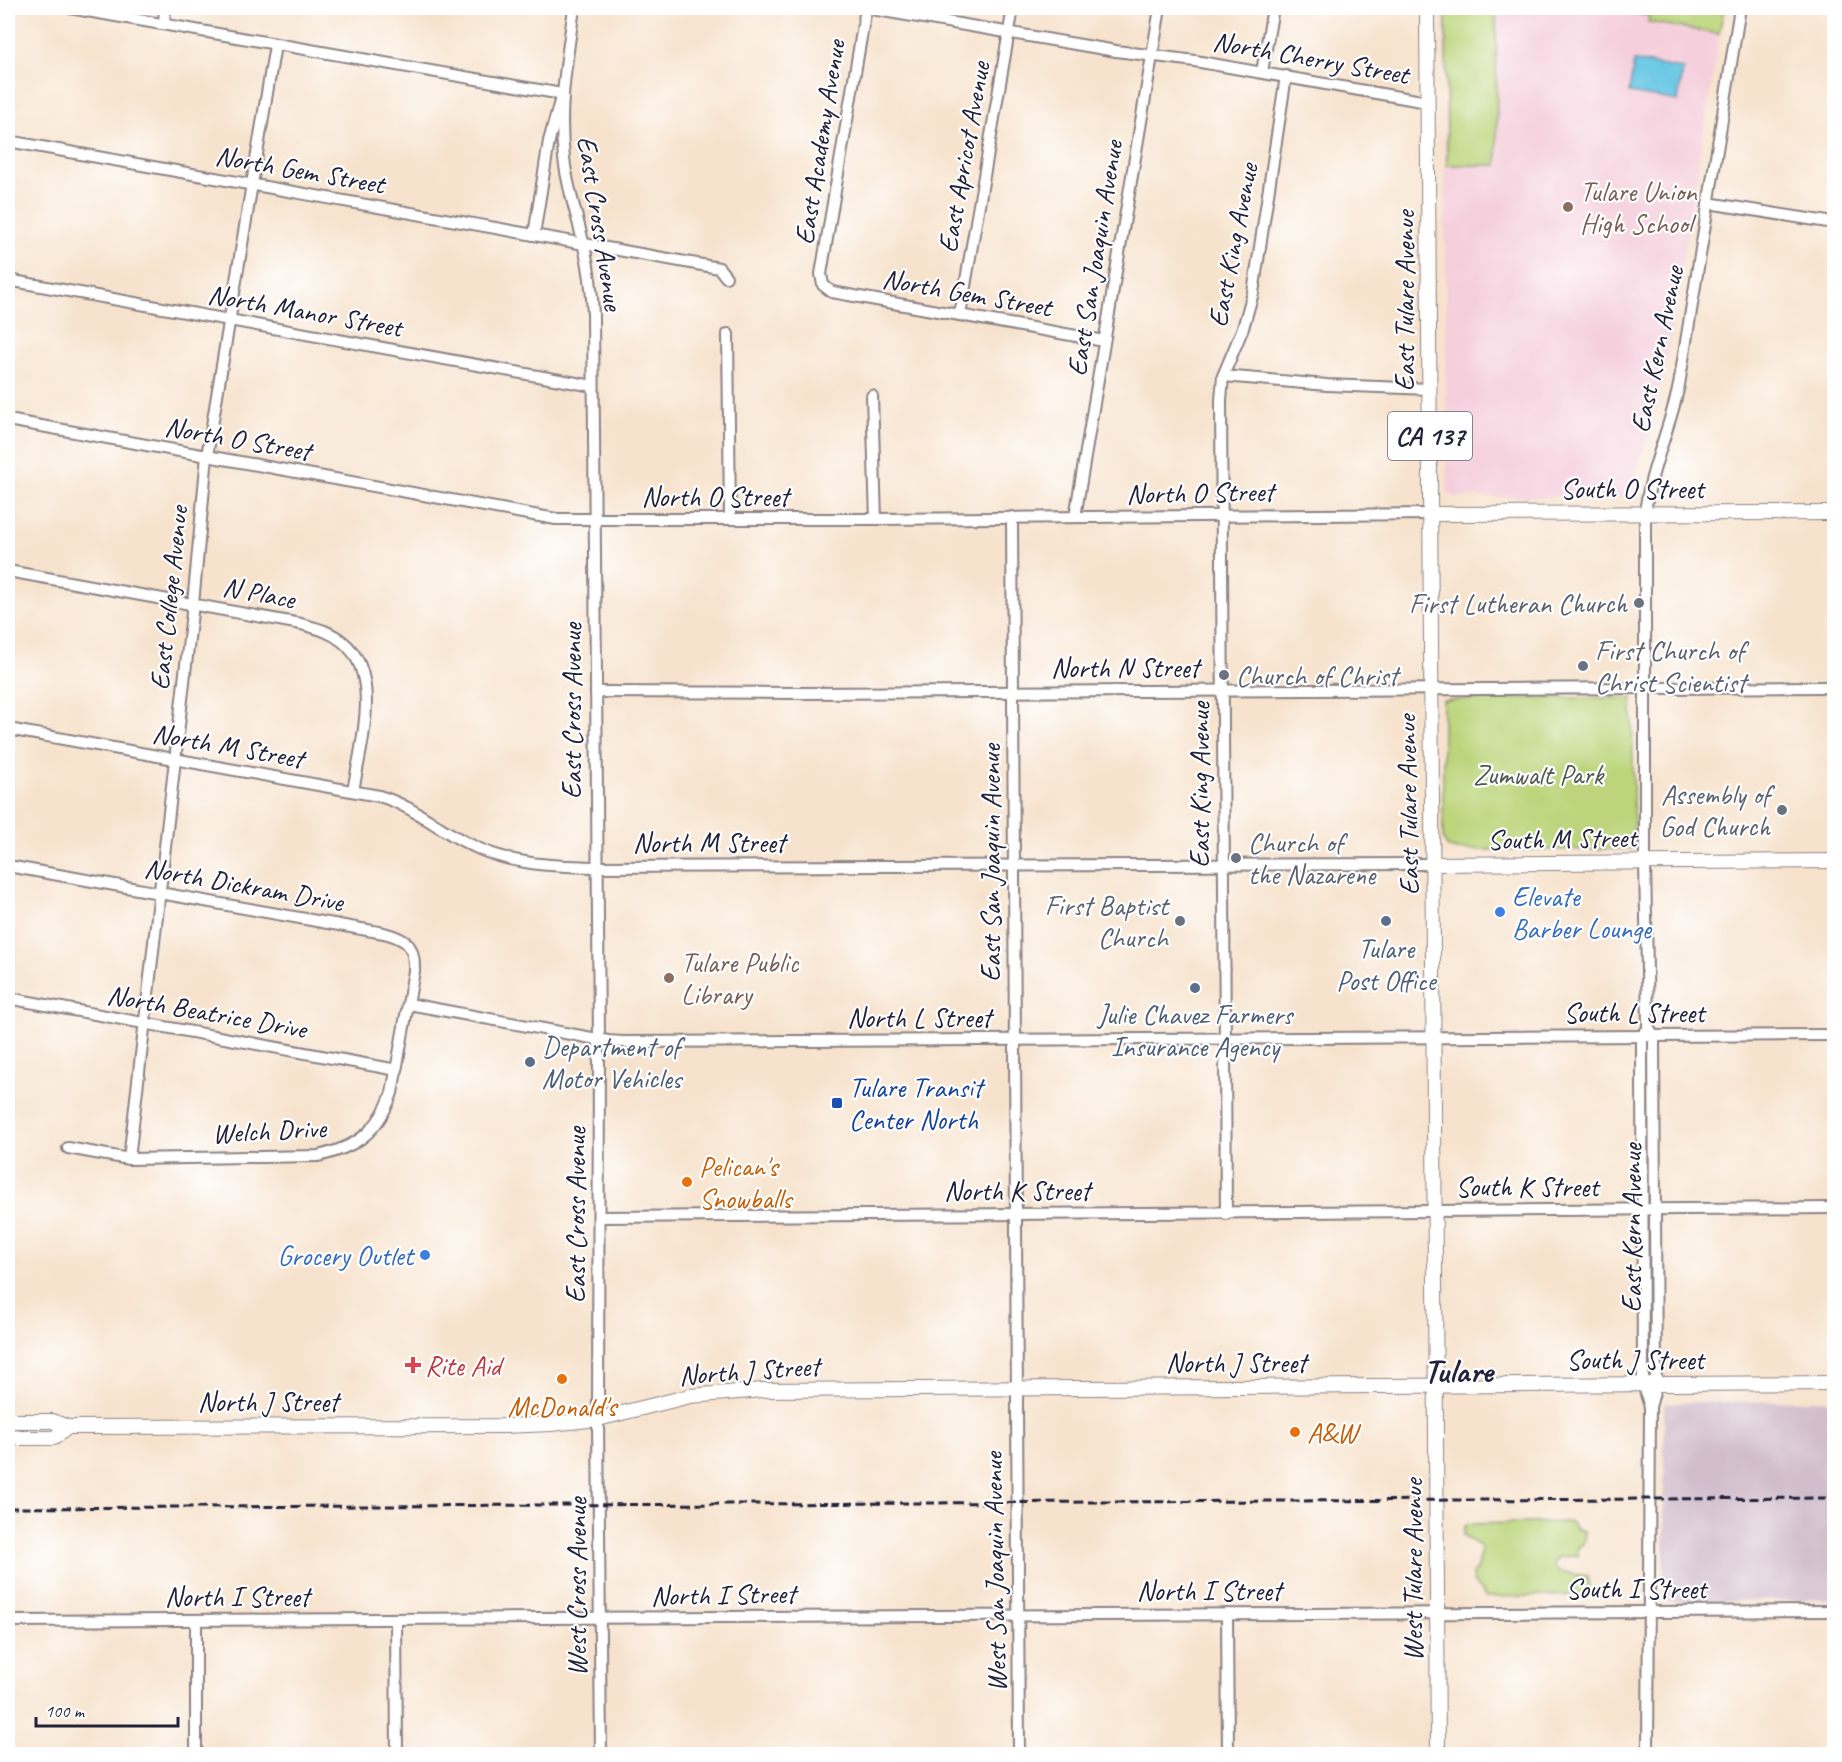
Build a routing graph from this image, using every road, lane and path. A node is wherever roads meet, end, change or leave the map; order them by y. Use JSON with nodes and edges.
{"nodes":[{"id":1,"x":70,"y":8,"type":"edge"},
{"id":2,"x":165,"y":8,"type":"edge"},
{"id":3,"x":574,"y":8,"type":"edge"},
{"id":4,"x":866,"y":8,"type":"edge"},
{"id":5,"x":1013,"y":8,"type":"edge"},
{"id":6,"x":1160,"y":8,"type":"edge"},
{"id":7,"x":1273,"y":8,"type":"edge"},
{"id":8,"x":1427,"y":8,"type":"edge"},
{"id":9,"x":1740,"y":8,"type":"edge"},
{"id":10,"x":164,"y":24,"type":"junction"},
{"id":11,"x":1009,"y":33,"type":"junction"},
{"id":12,"x":275,"y":45,"type":"junction"},
{"id":13,"x":1152,"y":55,"type":"junction"},
{"id":14,"x":1262,"y":72,"type":"junction"},
{"id":15,"x":1286,"y":76,"type":"junction"},
{"id":16,"x":562,"y":94,"type":"junction"},
{"id":17,"x":1427,"y":102,"type":"junction"},
{"id":18,"x":8,"y":141,"type":"edge"},
{"id":19,"x":253,"y":185,"type":"junction"},
{"id":20,"x":1708,"y":203,"type":"junction"},
{"id":21,"x":1834,"y":223,"type":"edge"},
{"id":22,"x":534,"y":235,"type":"junction"},
{"id":23,"x":584,"y":245,"type":"junction"},
{"id":24,"x":726,"y":277,"type":"dead end"},
{"id":25,"x":8,"y":280,"type":"edge"},
{"id":26,"x":823,"y":285,"type":"joint"},
{"id":27,"x":960,"y":315,"type":"junction"},
{"id":28,"x":229,"y":320,"type":"junction"},
{"id":29,"x":728,"y":334,"type":"dead end"},
{"id":30,"x":1104,"y":341,"type":"junction"},
{"id":31,"x":1224,"y":376,"type":"junction"},
{"id":32,"x":593,"y":386,"type":"junction"},
{"id":33,"x":1430,"y":389,"type":"junction"},
{"id":34,"x":872,"y":396,"type":"dead end"},
{"id":35,"x":8,"y":420,"type":"edge"},
{"id":36,"x":207,"y":456,"type":"junction"},
{"id":37,"x":1645,"y":513,"type":"junction"},
{"id":38,"x":1834,"y":513,"type":"edge"},
{"id":39,"x":1431,"y":514,"type":"junction"},
{"id":40,"x":1221,"y":515,"type":"junction"},
{"id":41,"x":1012,"y":517,"type":"junction"},
{"id":42,"x":1075,"y":517,"type":"junction"},
{"id":43,"x":730,"y":519,"type":"junction"},
{"id":44,"x":876,"y":519,"type":"junction"},
{"id":45,"x":595,"y":520,"type":"junction"},
{"id":46,"x":8,"y":571,"type":"edge"},
{"id":47,"x":193,"y":604,"type":"junction"},
{"id":48,"x":1644,"y":687,"type":"junction"},
{"id":49,"x":1834,"y":687,"type":"edge"},
{"id":50,"x":1431,"y":688,"type":"junction"},
{"id":51,"x":1222,"y":690,"type":"junction"},
{"id":52,"x":1014,"y":691,"type":"junction"},
{"id":53,"x":596,"y":692,"type":"junction"},
{"id":54,"x":8,"y":729,"type":"edge"},
{"id":55,"x":175,"y":760,"type":"junction"},
{"id":56,"x":353,"y":791,"type":"junction"},
{"id":57,"x":1834,"y":861,"type":"edge"},
{"id":58,"x":1645,"y":862,"type":"junction"},
{"id":59,"x":1223,"y":864,"type":"junction"},
{"id":60,"x":1433,"y":864,"type":"junction"},
{"id":61,"x":8,"y":866,"type":"edge"},
{"id":62,"x":1014,"y":866,"type":"junction"},
{"id":63,"x":596,"y":867,"type":"junction"},
{"id":64,"x":159,"y":893,"type":"junction"},
{"id":65,"x":8,"y":999,"type":"edge"},
{"id":66,"x":409,"y":1004,"type":"junction"},
{"id":67,"x":145,"y":1024,"type":"junction"},
{"id":68,"x":1834,"y":1035,"type":"edge"},
{"id":69,"x":1433,"y":1036,"type":"junction"},
{"id":70,"x":1648,"y":1037,"type":"junction"},
{"id":71,"x":599,"y":1039,"type":"junction"},
{"id":72,"x":1224,"y":1039,"type":"junction"},
{"id":73,"x":1016,"y":1041,"type":"junction"},
{"id":74,"x":397,"y":1070,"type":"junction"},
{"id":75,"x":68,"y":1148,"type":"dead end"},
{"id":76,"x":129,"y":1159,"type":"junction"},
{"id":77,"x":1834,"y":1208,"type":"edge"},
{"id":78,"x":1435,"y":1210,"type":"junction"},
{"id":79,"x":1642,"y":1210,"type":"junction"},
{"id":80,"x":1654,"y":1210,"type":"junction"},
{"id":81,"x":1017,"y":1214,"type":"junction"},
{"id":82,"x":1226,"y":1214,"type":"junction"},
{"id":83,"x":600,"y":1217,"type":"junction"},
{"id":84,"x":1834,"y":1383,"type":"edge"},
{"id":85,"x":1649,"y":1384,"type":"junction"},
{"id":86,"x":1436,"y":1386,"type":"junction"},
{"id":87,"x":1017,"y":1388,"type":"junction"},
{"id":88,"x":598,"y":1419,"type":"junction"},
{"id":89,"x":8,"y":1421,"type":"edge"},
{"id":90,"x":68,"y":1427,"type":"junction"},
{"id":91,"x":8,"y":1438,"type":"edge"},
{"id":92,"x":1648,"y":1611,"type":"junction"},
{"id":93,"x":1834,"y":1611,"type":"edge"},
{"id":94,"x":1438,"y":1612,"type":"junction"},
{"id":95,"x":1227,"y":1614,"type":"junction"},
{"id":96,"x":1019,"y":1615,"type":"junction"},
{"id":97,"x":396,"y":1619,"type":"junction"},
{"id":98,"x":601,"y":1619,"type":"junction"},
{"id":99,"x":196,"y":1620,"type":"junction"},
{"id":100,"x":8,"y":1621,"type":"edge"},
{"id":101,"x":196,"y":1755,"type":"edge"},
{"id":102,"x":397,"y":1755,"type":"edge"},
{"id":103,"x":601,"y":1755,"type":"edge"},
{"id":104,"x":1019,"y":1755,"type":"edge"},
{"id":105,"x":1228,"y":1755,"type":"edge"},
{"id":106,"x":1438,"y":1755,"type":"edge"},
{"id":107,"x":1648,"y":1755,"type":"edge"}],
"edges":[{"from":1,"to":10,"type":"street"},
{"from":2,"to":10,"type":"street"},
{"from":3,"to":16,"type":"street","name":"East Cross Avenue"},
{"from":4,"to":11,"type":"street","name":"North Cherry Street"},
{"from":4,"to":26,"type":"street","name":"East Academy Avenue"},
{"from":5,"to":11,"type":"street","name":"East Apricot Avenue"},
{"from":6,"to":13,"type":"street","name":"East San Joaquin Avenue"},
{"from":7,"to":14,"type":"street"},
{"from":8,"to":17,"type":"main road","name":"East Tulare Avenue","number":"CA 137"},
{"from":9,"to":20,"type":"street","name":"East Kern Avenue"},
{"from":10,"to":12,"type":"street"},
{"from":11,"to":13,"type":"street","name":"North Cherry Street"},
{"from":11,"to":27,"type":"street","name":"East Apricot Avenue"},
{"from":12,"to":16,"type":"street"},
{"from":12,"to":19,"type":"street","name":"East College Avenue"},
{"from":13,"to":14,"type":"street","name":"North Cherry Street"},
{"from":13,"to":30,"type":"street","name":"East San Joaquin Avenue"},
{"from":14,"to":15,"type":"street","name":"North Cherry Street"},
{"from":15,"to":17,"type":"street","name":"North Cherry Street"},
{"from":15,"to":31,"type":"street","name":"East King Avenue"},
{"from":16,"to":22,"type":"street"},
{"from":16,"to":23,"type":"street","name":"East Cross Avenue"},
{"from":17,"to":33,"type":"main road","name":"East Tulare Avenue","number":"CA 137"},
{"from":18,"to":19,"type":"street","name":"North Gem Street"},
{"from":19,"to":22,"type":"street","name":"North Gem Street"},
{"from":19,"to":28,"type":"street","name":"East College Avenue"},
{"from":20,"to":21,"type":"street"},
{"from":20,"to":37,"type":"street","name":"East Kern Avenue"},
{"from":22,"to":23,"type":"street","name":"North Gem Street"},
{"from":23,"to":24,"type":"street","name":"North Gem Street"},
{"from":23,"to":32,"type":"street","name":"East Cross Avenue"},
{"from":25,"to":28,"type":"street","name":"North Manor Street"},
{"from":26,"to":27,"type":"street","name":"North Gem Street"},
{"from":27,"to":30,"type":"street","name":"North Gem Street"},
{"from":28,"to":32,"type":"street","name":"North Manor Street"},
{"from":28,"to":36,"type":"street","name":"East College Avenue"},
{"from":29,"to":43,"type":"street"},
{"from":30,"to":42,"type":"street","name":"East San Joaquin Avenue"},
{"from":31,"to":33,"type":"street"},
{"from":31,"to":40,"type":"street","name":"East King Avenue"},
{"from":32,"to":45,"type":"street","name":"East Cross Avenue"},
{"from":33,"to":39,"type":"main road","name":"East Tulare Avenue","number":"CA 137"},
{"from":34,"to":44,"type":"street"},
{"from":35,"to":36,"type":"street","name":"North O Street"},
{"from":36,"to":45,"type":"street","name":"North O Street"},
{"from":36,"to":47,"type":"street","name":"East College Avenue"},
{"from":37,"to":38,"type":"main road","name":"South O Street"},
{"from":37,"to":39,"type":"main road","name":"South O Street"},
{"from":37,"to":48,"type":"street","name":"East Kern Avenue"},
{"from":39,"to":40,"type":"street","name":"North O Street"},
{"from":39,"to":50,"type":"main road","name":"East Tulare Avenue","number":"CA 137"},
{"from":40,"to":42,"type":"street","name":"North O Street"},
{"from":40,"to":51,"type":"street","name":"East King Avenue"},
{"from":41,"to":42,"type":"street","name":"North O Street"},
{"from":41,"to":44,"type":"street","name":"North O Street"},
{"from":41,"to":52,"type":"street","name":"East San Joaquin Avenue"},
{"from":43,"to":44,"type":"street","name":"North O Street"},
{"from":43,"to":45,"type":"street","name":"North O Street"},
{"from":45,"to":53,"type":"street","name":"East Cross Avenue"},
{"from":46,"to":47,"type":"street","name":"N Place"},
{"from":47,"to":55,"type":"street","name":"East College Avenue"},
{"from":47,"to":56,"type":"street","name":"N Place"},
{"from":48,"to":49,"type":"street","name":"North N Street"},
{"from":48,"to":50,"type":"street","name":"North N Street"},
{"from":48,"to":58,"type":"street","name":"East Kern Avenue"},
{"from":50,"to":51,"type":"street","name":"North N Street"},
{"from":50,"to":60,"type":"main road","name":"East Tulare Avenue","number":"CA 137"},
{"from":51,"to":52,"type":"street","name":"North N Street"},
{"from":51,"to":59,"type":"street","name":"East King Avenue"},
{"from":52,"to":53,"type":"street","name":"North N Street"},
{"from":52,"to":62,"type":"street","name":"East San Joaquin Avenue"},
{"from":53,"to":63,"type":"street","name":"East Cross Avenue"},
{"from":54,"to":55,"type":"street","name":"North M Street"},
{"from":55,"to":56,"type":"street","name":"North M Street"},
{"from":55,"to":64,"type":"street","name":"East College Avenue"},
{"from":56,"to":63,"type":"street","name":"North M Street"},
{"from":57,"to":58,"type":"main road","name":"South M Street"},
{"from":58,"to":60,"type":"main road","name":"South M Street"},
{"from":58,"to":70,"type":"street","name":"East Kern Avenue"},
{"from":59,"to":60,"type":"street","name":"North M Street"},
{"from":59,"to":62,"type":"street","name":"North M Street"},
{"from":59,"to":72,"type":"street","name":"East King Avenue"},
{"from":60,"to":69,"type":"main road","name":"East Tulare Avenue"},
{"from":61,"to":64,"type":"street","name":"North Dickram Drive"},
{"from":62,"to":63,"type":"street","name":"North M Street"},
{"from":62,"to":73,"type":"street","name":"East San Joaquin Avenue"},
{"from":63,"to":71,"type":"street","name":"East Cross Avenue"},
{"from":64,"to":66,"type":"street","name":"North Dickram Drive"},
{"from":64,"to":67,"type":"street","name":"East College Avenue"},
{"from":65,"to":67,"type":"street","name":"North Beatrice Drive"},
{"from":66,"to":71,"type":"street","name":"North L Street"},
{"from":66,"to":74,"type":"street","name":"Welch Drive"},
{"from":67,"to":74,"type":"street","name":"North Beatrice Drive"},
{"from":67,"to":76,"type":"street","name":"East College Avenue"},
{"from":68,"to":70,"type":"street","name":"South L Street"},
{"from":69,"to":70,"type":"street","name":"South L Street"},
{"from":69,"to":72,"type":"street","name":"North L Street"},
{"from":69,"to":78,"type":"main road","name":"East Tulare Avenue"},
{"from":70,"to":79,"type":"street","name":"East Kern Avenue"},
{"from":70,"to":80,"type":"street","name":"East Kern Avenue"},
{"from":71,"to":73,"type":"street","name":"North L Street"},
{"from":71,"to":83,"type":"street","name":"East Cross Avenue"},
{"from":72,"to":73,"type":"street","name":"North L Street"},
{"from":72,"to":82,"type":"street","name":"East King Avenue"},
{"from":73,"to":81,"type":"street","name":"East San Joaquin Avenue"},
{"from":74,"to":76,"type":"street","name":"Welch Drive"},
{"from":75,"to":76,"type":"street","name":"Welch Drive"},
{"from":77,"to":80,"type":"street","name":"South K Street"},
{"from":78,"to":79,"type":"street","name":"South K Street"},
{"from":78,"to":82,"type":"street","name":"North K Street"},
{"from":78,"to":86,"type":"main road","name":"East Tulare Avenue"},
{"from":79,"to":80,"type":"street","name":"South K Street"},
{"from":79,"to":85,"type":"street","name":"East Kern Avenue"},
{"from":80,"to":85,"type":"street","name":"East Kern Avenue"},
{"from":81,"to":82,"type":"street","name":"North K Street"},
{"from":81,"to":83,"type":"street","name":"North K Street"},
{"from":81,"to":87,"type":"street","name":"East San Joaquin Avenue"},
{"from":83,"to":88,"type":"street","name":"East Cross Avenue"},
{"from":84,"to":85,"type":"main road","name":"South J Street"},
{"from":85,"to":86,"type":"main road","name":"South J Street"},
{"from":85,"to":92,"type":"street","name":"East Kern Avenue"},
{"from":86,"to":87,"type":"main road","name":"North J Street"},
{"from":86,"to":94,"type":"main road","name":"West Tulare Avenue"},
{"from":87,"to":88,"type":"main road","name":"North J Street"},
{"from":87,"to":96,"type":"street","name":"West San Joaquin Avenue"},
{"from":88,"to":90,"type":"main road","name":"North J Street"},
{"from":88,"to":98,"type":"street","name":"West Cross Avenue"},
{"from":89,"to":90,"type":"main road","name":"North J Street"},
{"from":90,"to":91,"type":"main road","name":"North J Street"},
{"from":92,"to":93,"type":"street","name":"South I Street"},
{"from":92,"to":94,"type":"street","name":"South I Street"},
{"from":92,"to":107,"type":"street","name":"East Kern Avenue"},
{"from":94,"to":95,"type":"street","name":"North I Street"},
{"from":94,"to":106,"type":"main road","name":"West Tulare Avenue"},
{"from":95,"to":96,"type":"street","name":"North I Street"},
{"from":95,"to":105,"type":"street"},
{"from":96,"to":98,"type":"street","name":"North I Street"},
{"from":96,"to":104,"type":"street","name":"West San Joaquin Avenue"},
{"from":97,"to":98,"type":"street","name":"North I Street"},
{"from":97,"to":99,"type":"street","name":"North I Street"},
{"from":97,"to":102,"type":"street"},
{"from":98,"to":103,"type":"street","name":"West Cross Avenue"},
{"from":99,"to":100,"type":"street","name":"North I Street"},
{"from":99,"to":101,"type":"street"}]}
